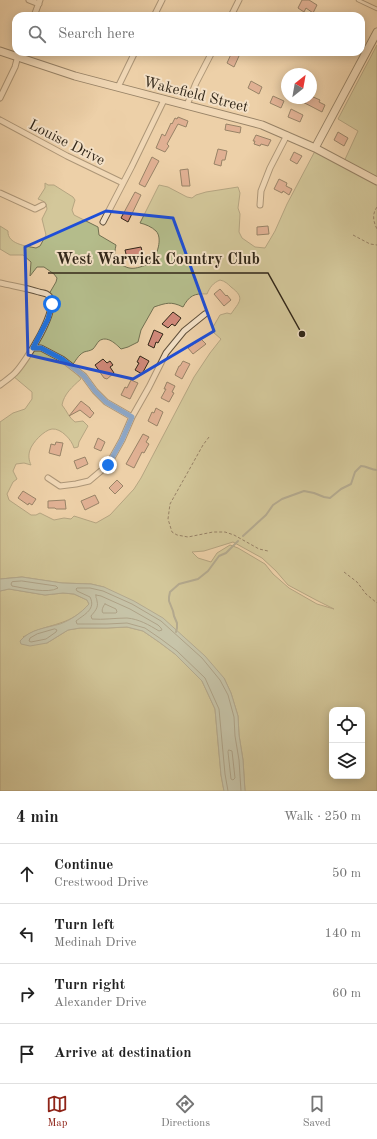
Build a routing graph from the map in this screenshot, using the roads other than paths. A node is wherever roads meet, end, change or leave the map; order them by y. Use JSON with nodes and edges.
{"nodes":[{"id":1,"x":29,"y":0,"type":"edge"},
{"id":2,"x":162,"y":0,"type":"edge"},
{"id":3,"x":239,"y":0,"type":"edge"},
{"id":4,"x":358,"y":0,"type":"edge"},
{"id":5,"x":40,"y":2,"type":"edge"},
{"id":6,"x":377,"y":9,"type":"edge"},
{"id":7,"x":36,"y":12,"type":"edge"},
{"id":8,"x":156,"y":12,"type":"edge"},
{"id":9,"x":233,"y":12,"type":"edge"},
{"id":10,"x":377,"y":32,"type":"edge"},
{"id":11,"x":0,"y":51,"type":"edge"},
{"id":12,"x":12,"y":54,"type":"edge"},
{"id":13,"x":365,"y":54,"type":"edge"},
{"id":14,"x":18,"y":56,"type":"edge"},
{"id":15,"x":21,"y":56,"type":"edge"},
{"id":16,"x":133,"y":56,"type":"edge"},
{"id":17,"x":210,"y":56,"type":"edge"},
{"id":18,"x":364,"y":56,"type":"edge"},
{"id":19,"x":118,"y":87,"type":"junction"},
{"id":20,"x":0,"y":98,"type":"edge"},
{"id":21,"x":164,"y":100,"type":"junction"},
{"id":22,"x":187,"y":105,"type":"junction"},
{"id":23,"x":0,"y":120,"type":"edge"},
{"id":24,"x":286,"y":135,"type":"junction"},
{"id":25,"x":315,"y":148,"type":"junction"},
{"id":26,"x":377,"y":181,"type":"edge"},
{"id":27,"x":123,"y":183,"type":"junction"},
{"id":28,"x":0,"y":193,"type":"edge"},
{"id":29,"x":43,"y":205,"type":"dead end"},
{"id":30,"x":260,"y":205,"type":"dead end"},
{"id":31,"x":104,"y":222,"type":"dead end"},
{"id":32,"x":0,"y":283,"type":"edge"},
{"id":33,"x":205,"y":314,"type":"dead end"},
{"id":34,"x":33,"y":348,"type":"junction"},
{"id":35,"x":0,"y":385,"type":"edge"},
{"id":36,"x":132,"y":417,"type":"junction"},
{"id":37,"x":48,"y":478,"type":"dead end"}],
"edges":[{"from":1,"to":5,"type":"street"},
{"from":2,"to":8,"type":"street"},
{"from":3,"to":9,"type":"street"},
{"from":4,"to":6,"type":"lane"},
{"from":5,"to":7,"type":"street"},
{"from":10,"to":13,"type":"street"},
{"from":11,"to":12,"type":"street","name":"Wakefield Street"},
{"from":14,"to":20,"type":"street"},
{"from":15,"to":19,"type":"street","name":"Wakefield Street"},
{"from":16,"to":19,"type":"street"},
{"from":17,"to":22,"type":"street"},
{"from":18,"to":25,"type":"street"},
{"from":19,"to":21,"type":"street","name":"Wakefield Street"},
{"from":21,"to":22,"type":"street","name":"Wakefield Street"},
{"from":21,"to":27,"type":"street"},
{"from":22,"to":24,"type":"street","name":"Wakefield Street"},
{"from":23,"to":27,"type":"street","name":"Louise Drive"},
{"from":24,"to":25,"type":"street","name":"Wakefield Street"},
{"from":24,"to":30,"type":"street"},
{"from":25,"to":26,"type":"street","name":"Wakefield Street"},
{"from":27,"to":31,"type":"street"},
{"from":28,"to":29,"type":"street"},
{"from":32,"to":34,"type":"street"},
{"from":33,"to":36,"type":"street"},
{"from":34,"to":35,"type":"street"},
{"from":34,"to":36,"type":"street"},
{"from":36,"to":37,"type":"street"}]}
